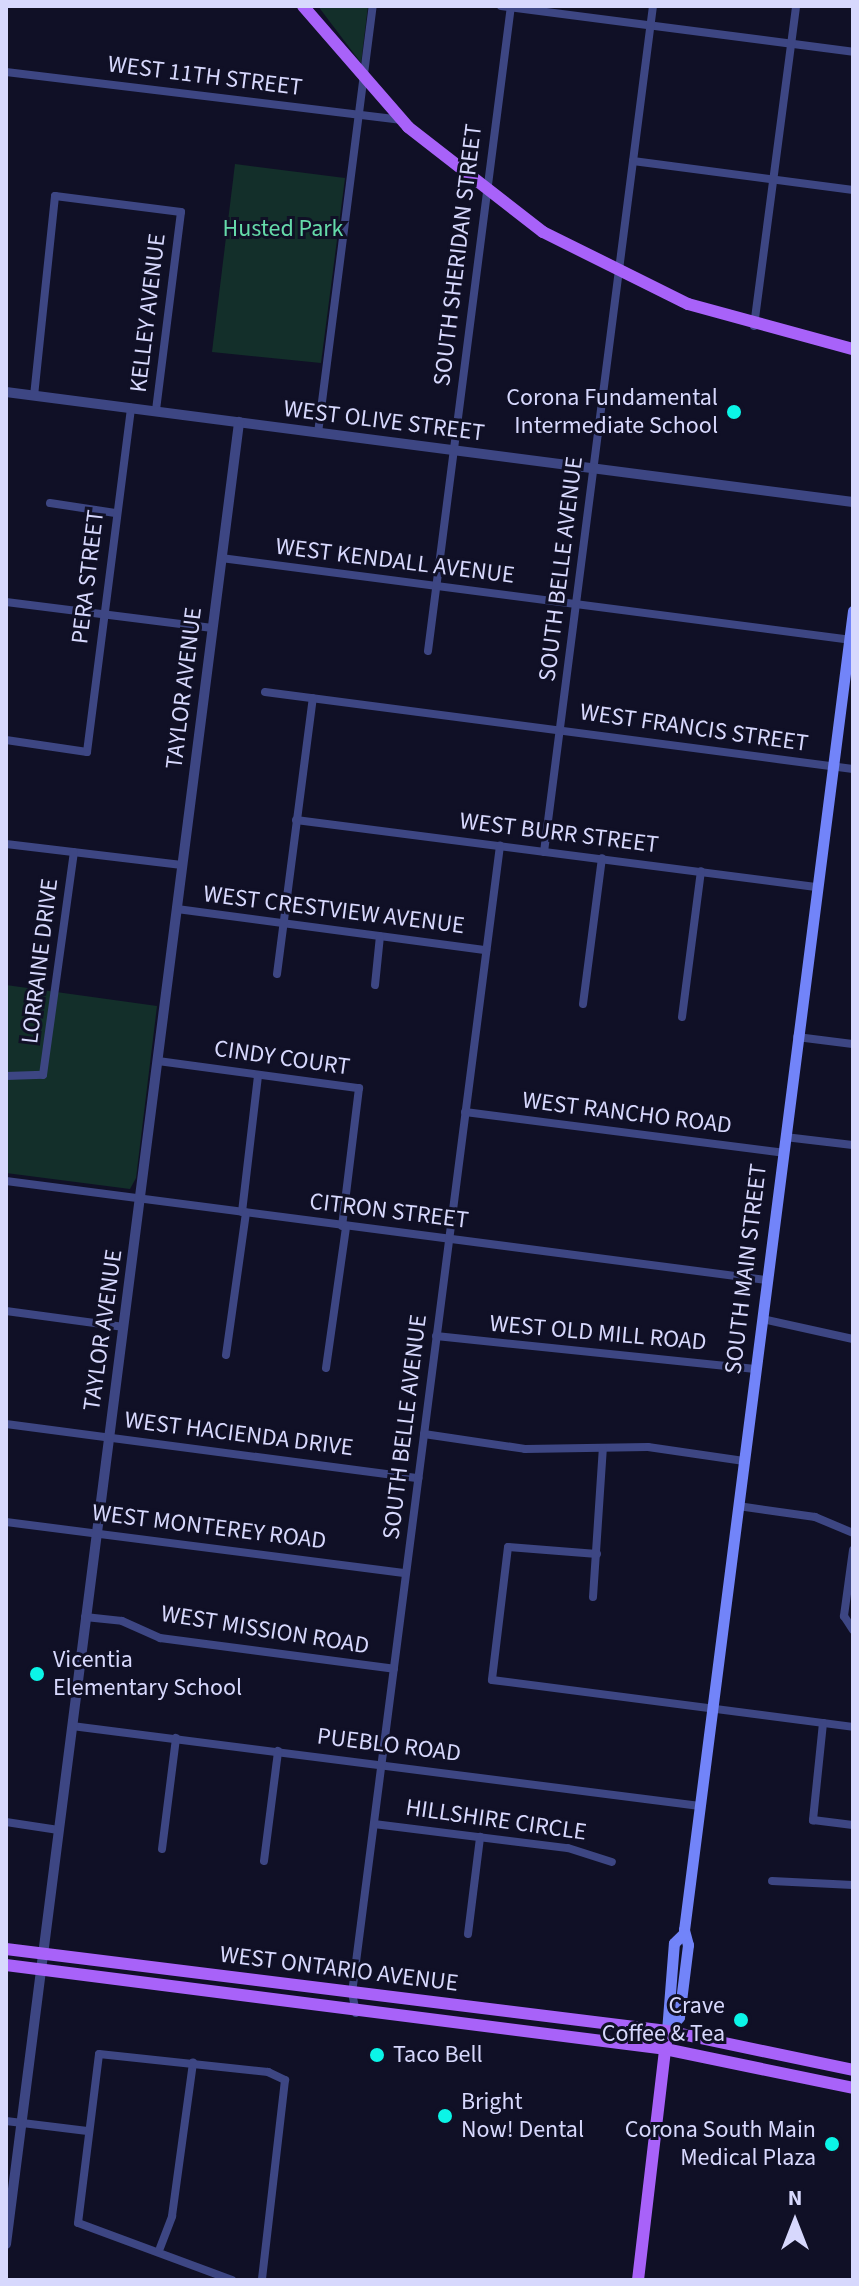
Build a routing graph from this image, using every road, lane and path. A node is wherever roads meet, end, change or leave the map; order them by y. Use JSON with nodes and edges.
{"nodes":[{"id":1,"x":303,"y":6,"type":"edge"},
{"id":2,"x":373,"y":6,"type":"edge"},
{"id":3,"x":508,"y":6,"type":"edge"},
{"id":4,"x":653,"y":6,"type":"edge"},
{"id":5,"x":796,"y":6,"type":"edge"},
{"id":6,"x":650,"y":25,"type":"junction"},
{"id":7,"x":791,"y":43,"type":"junction"},
{"id":8,"x":853,"y":52,"type":"edge"},
{"id":9,"x":6,"y":72,"type":"edge"},
{"id":10,"x":363,"y":80,"type":"junction"},
{"id":11,"x":359,"y":116,"type":"junction"},
{"id":12,"x":400,"y":120,"type":"junction"},
{"id":13,"x":633,"y":161,"type":"junction"},
{"id":14,"x":773,"y":180,"type":"junction"},
{"id":15,"x":853,"y":190,"type":"edge"},
{"id":16,"x":486,"y":193,"type":"junction"},
{"id":17,"x":619,"y":274,"type":"junction"},
{"id":18,"x":754,"y":327,"type":"junction"},
{"id":19,"x":853,"y":349,"type":"edge"},
{"id":20,"x":6,"y":392,"type":"edge"},
{"id":21,"x":34,"y":396,"type":"junction"},
{"id":22,"x":131,"y":408,"type":"junction"},
{"id":23,"x":156,"y":411,"type":"junction"},
{"id":24,"x":239,"y":422,"type":"junction"},
{"id":25,"x":318,"y":433,"type":"junction"},
{"id":26,"x":453,"y":450,"type":"junction"},
{"id":27,"x":594,"y":468,"type":"junction"},
{"id":28,"x":853,"y":502,"type":"edge"},
{"id":29,"x":50,"y":503,"type":"dead end"},
{"id":30,"x":115,"y":513,"type":"junction"},
{"id":31,"x":221,"y":558,"type":"junction"},
{"id":32,"x":436,"y":586,"type":"junction"},
{"id":33,"x":6,"y":602,"type":"edge"},
{"id":34,"x":576,"y":604,"type":"junction"},
{"id":35,"x":853,"y":611,"type":"edge"},
{"id":36,"x":103,"y":617,"type":"junction"},
{"id":37,"x":212,"y":628,"type":"junction"},
{"id":38,"x":851,"y":640,"type":"edge"},
{"id":39,"x":428,"y":651,"type":"dead end"},
{"id":40,"x":265,"y":692,"type":"dead end"},
{"id":41,"x":313,"y":698,"type":"junction"},
{"id":42,"x":560,"y":730,"type":"junction"},
{"id":43,"x":6,"y":740,"type":"edge"},
{"id":44,"x":832,"y":767,"type":"junction"},
{"id":45,"x":853,"y":769,"type":"edge"},
{"id":46,"x":296,"y":820,"type":"junction"},
{"id":47,"x":6,"y":844,"type":"edge"},
{"id":48,"x":500,"y":846,"type":"junction"},
{"id":49,"x":74,"y":852,"type":"junction"},
{"id":50,"x":544,"y":852,"type":"junction"},
{"id":51,"x":602,"y":858,"type":"junction"},
{"id":52,"x":182,"y":865,"type":"junction"},
{"id":53,"x":701,"y":871,"type":"junction"},
{"id":54,"x":816,"y":887,"type":"junction"},
{"id":55,"x":177,"y":909,"type":"junction"},
{"id":56,"x":282,"y":924,"type":"junction"},
{"id":57,"x":380,"y":936,"type":"junction"},
{"id":58,"x":486,"y":950,"type":"junction"},
{"id":59,"x":277,"y":974,"type":"dead end"},
{"id":60,"x":375,"y":985,"type":"dead end"},
{"id":61,"x":583,"y":1004,"type":"dead end"},
{"id":62,"x":682,"y":1017,"type":"dead end"},
{"id":63,"x":797,"y":1037,"type":"junction"},
{"id":64,"x":853,"y":1044,"type":"edge"},
{"id":65,"x":158,"y":1061,"type":"junction"},
{"id":66,"x":258,"y":1075,"type":"junction"},
{"id":67,"x":6,"y":1076,"type":"edge"},
{"id":68,"x":465,"y":1112,"type":"junction"},
{"id":69,"x":785,"y":1137,"type":"junction"},
{"id":70,"x":853,"y":1145,"type":"edge"},
{"id":71,"x":783,"y":1153,"type":"junction"},
{"id":72,"x":6,"y":1181,"type":"edge"},
{"id":73,"x":141,"y":1198,"type":"junction"},
{"id":74,"x":244,"y":1212,"type":"junction"},
{"id":75,"x":344,"y":1227,"type":"junction"},
{"id":76,"x":449,"y":1239,"type":"junction"},
{"id":77,"x":766,"y":1280,"type":"junction"},
{"id":78,"x":6,"y":1311,"type":"edge"},
{"id":79,"x":762,"y":1319,"type":"junction"},
{"id":80,"x":124,"y":1327,"type":"junction"},
{"id":81,"x":436,"y":1336,"type":"junction"},
{"id":82,"x":853,"y":1339,"type":"edge"},
{"id":83,"x":226,"y":1355,"type":"dead end"},
{"id":84,"x":326,"y":1368,"type":"dead end"},
{"id":85,"x":755,"y":1369,"type":"junction"},
{"id":86,"x":6,"y":1424,"type":"edge"},
{"id":87,"x":424,"y":1434,"type":"junction"},
{"id":88,"x":108,"y":1437,"type":"junction"},
{"id":89,"x":603,"y":1448,"type":"junction"},
{"id":90,"x":744,"y":1461,"type":"junction"},
{"id":91,"x":418,"y":1478,"type":"junction"},
{"id":92,"x":738,"y":1506,"type":"junction"},
{"id":93,"x":6,"y":1522,"type":"edge"},
{"id":94,"x":96,"y":1533,"type":"junction"},
{"id":95,"x":853,"y":1533,"type":"edge"},
{"id":96,"x":853,"y":1550,"type":"edge"},
{"id":97,"x":597,"y":1554,"type":"junction"},
{"id":98,"x":406,"y":1573,"type":"junction"},
{"id":99,"x":593,"y":1597,"type":"dead end"},
{"id":100,"x":85,"y":1617,"type":"junction"},
{"id":101,"x":850,"y":1628,"type":"edge"},
{"id":102,"x":394,"y":1669,"type":"junction"},
{"id":103,"x":713,"y":1709,"type":"junction"},
{"id":104,"x":823,"y":1723,"type":"junction"},
{"id":105,"x":72,"y":1726,"type":"junction"},
{"id":106,"x":853,"y":1727,"type":"edge"},
{"id":107,"x":176,"y":1738,"type":"junction"},
{"id":108,"x":278,"y":1751,"type":"junction"},
{"id":109,"x":382,"y":1764,"type":"junction"},
{"id":110,"x":700,"y":1806,"type":"junction"},
{"id":111,"x":6,"y":1822,"type":"edge"},
{"id":112,"x":374,"y":1824,"type":"junction"},
{"id":113,"x":853,"y":1825,"type":"edge"},
{"id":114,"x":58,"y":1830,"type":"junction"},
{"id":115,"x":480,"y":1837,"type":"junction"},
{"id":116,"x":162,"y":1849,"type":"dead end"},
{"id":117,"x":264,"y":1861,"type":"dead end"},
{"id":118,"x":612,"y":1862,"type":"dead end"},
{"id":119,"x":772,"y":1881,"type":"dead end"},
{"id":120,"x":853,"y":1885,"type":"edge"},
{"id":121,"x":468,"y":1934,"type":"dead end"},
{"id":122,"x":6,"y":1949,"type":"edge"},
{"id":123,"x":44,"y":1954,"type":"junction"},
{"id":124,"x":6,"y":1965,"type":"edge"},
{"id":125,"x":42,"y":1970,"type":"junction"},
{"id":126,"x":352,"y":1993,"type":"junction"},
{"id":127,"x":356,"y":2013,"type":"junction"},
{"id":128,"x":667,"y":2031,"type":"junction"},
{"id":129,"x":665,"y":2049,"type":"junction"},
{"id":130,"x":193,"y":2062,"type":"junction"},
{"id":131,"x":853,"y":2070,"type":"edge"},
{"id":132,"x":769,"y":2071,"type":"junction"},
{"id":133,"x":853,"y":2080,"type":"edge"},
{"id":134,"x":853,"y":2088,"type":"edge"},
{"id":135,"x":6,"y":2121,"type":"edge"},
{"id":136,"x":21,"y":2124,"type":"junction"},
{"id":137,"x":87,"y":2131,"type":"junction"},
{"id":138,"x":6,"y":2244,"type":"edge"},
{"id":139,"x":160,"y":2248,"type":"junction"},
{"id":140,"x":232,"y":2280,"type":"edge"},
{"id":141,"x":262,"y":2280,"type":"edge"},
{"id":142,"x":638,"y":2280,"type":"edge"}],
"edges":[{"from":1,"to":10,"type":"main road"},
{"from":2,"to":10,"type":"street"},
{"from":3,"to":6,"type":"street"},
{"from":3,"to":16,"type":"street","name":"SOUTH SHERIDAN STREET"},
{"from":4,"to":6,"type":"street","name":"SOUTH BELLE AVENUE"},
{"from":5,"to":7,"type":"street"},
{"from":6,"to":7,"type":"street"},
{"from":6,"to":13,"type":"street","name":"SOUTH BELLE AVENUE"},
{"from":7,"to":8,"type":"street"},
{"from":7,"to":14,"type":"street"},
{"from":9,"to":11,"type":"street","name":"WEST 11TH STREET"},
{"from":10,"to":11,"type":"street"},
{"from":10,"to":12,"type":"main road"},
{"from":11,"to":12,"type":"street","name":"WEST 11TH STREET"},
{"from":11,"to":25,"type":"street"},
{"from":12,"to":16,"type":"main road"},
{"from":13,"to":14,"type":"street"},
{"from":13,"to":17,"type":"street","name":"SOUTH BELLE AVENUE"},
{"from":14,"to":15,"type":"street"},
{"from":14,"to":18,"type":"street"},
{"from":16,"to":17,"type":"main road"},
{"from":16,"to":26,"type":"street","name":"SOUTH SHERIDAN STREET"},
{"from":17,"to":18,"type":"main road"},
{"from":17,"to":27,"type":"street","name":"SOUTH BELLE AVENUE"},
{"from":18,"to":19,"type":"main road"},
{"from":20,"to":21,"type":"street","name":"WEST OLIVE STREET"},
{"from":21,"to":22,"type":"street","name":"WEST OLIVE STREET"},
{"from":21,"to":23,"type":"street","name":"KELLEY AVENUE"},
{"from":22,"to":23,"type":"street","name":"WEST OLIVE STREET"},
{"from":22,"to":30,"type":"street","name":"PERA STREET"},
{"from":23,"to":24,"type":"street","name":"WEST OLIVE STREET"},
{"from":24,"to":25,"type":"street","name":"WEST OLIVE STREET"},
{"from":24,"to":31,"type":"street","name":"TAYLOR AVENUE"},
{"from":25,"to":26,"type":"street","name":"WEST OLIVE STREET"},
{"from":26,"to":27,"type":"street","name":"WEST OLIVE STREET"},
{"from":26,"to":32,"type":"street","name":"SOUTH SHERIDAN STREET"},
{"from":27,"to":28,"type":"street","name":"WEST OLIVE STREET"},
{"from":27,"to":34,"type":"street","name":"SOUTH BELLE AVENUE"},
{"from":29,"to":30,"type":"street"},
{"from":30,"to":36,"type":"street","name":"PERA STREET"},
{"from":31,"to":32,"type":"street","name":"WEST KENDALL AVENUE"},
{"from":31,"to":37,"type":"street","name":"TAYLOR AVENUE"},
{"from":32,"to":34,"type":"street","name":"WEST KENDALL AVENUE"},
{"from":32,"to":39,"type":"street","name":"SOUTH SHERIDAN STREET"},
{"from":33,"to":36,"type":"street"},
{"from":34,"to":38,"type":"street","name":"WEST KENDALL AVENUE"},
{"from":34,"to":42,"type":"street","name":"SOUTH BELLE AVENUE"},
{"from":35,"to":38,"type":"main road","name":"SOUTH MAIN STREET"},
{"from":36,"to":37,"type":"street"},
{"from":36,"to":43,"type":"street","name":"PERA STREET"},
{"from":37,"to":52,"type":"street","name":"TAYLOR AVENUE"},
{"from":38,"to":44,"type":"main road","name":"SOUTH MAIN STREET"},
{"from":40,"to":41,"type":"street","name":"WEST FRANCIS STREET"},
{"from":41,"to":42,"type":"street","name":"WEST FRANCIS STREET"},
{"from":41,"to":46,"type":"street"},
{"from":42,"to":44,"type":"street","name":"WEST FRANCIS STREET"},
{"from":42,"to":50,"type":"street","name":"SOUTH BELLE AVENUE"},
{"from":44,"to":45,"type":"street","name":"WEST FRANCIS STREET"},
{"from":44,"to":54,"type":"main road","name":"SOUTH MAIN STREET"},
{"from":46,"to":48,"type":"street","name":"WEST BURR STREET"},
{"from":46,"to":56,"type":"street"},
{"from":47,"to":49,"type":"street","name":"WEST CRESTVIEW AVENUE"},
{"from":48,"to":50,"type":"street","name":"WEST BURR STREET"},
{"from":48,"to":58,"type":"street","name":"SOUTH BELLE AVENUE"},
{"from":49,"to":52,"type":"street","name":"WEST CRESTVIEW AVENUE"},
{"from":49,"to":67,"type":"street","name":"LORRAINE DRIVE"},
{"from":50,"to":51,"type":"street","name":"WEST BURR STREET"},
{"from":51,"to":53,"type":"street","name":"WEST BURR STREET"},
{"from":51,"to":61,"type":"street"},
{"from":52,"to":55,"type":"street","name":"TAYLOR AVENUE"},
{"from":53,"to":54,"type":"street","name":"WEST BURR STREET"},
{"from":53,"to":62,"type":"street"},
{"from":54,"to":63,"type":"main road","name":"SOUTH MAIN STREET"},
{"from":55,"to":56,"type":"street","name":"WEST CRESTVIEW AVENUE"},
{"from":55,"to":65,"type":"street","name":"TAYLOR AVENUE"},
{"from":56,"to":57,"type":"street","name":"WEST CRESTVIEW AVENUE"},
{"from":56,"to":59,"type":"street"},
{"from":57,"to":58,"type":"street","name":"WEST CRESTVIEW AVENUE"},
{"from":57,"to":60,"type":"street"},
{"from":58,"to":68,"type":"street","name":"SOUTH BELLE AVENUE"},
{"from":63,"to":64,"type":"street"},
{"from":63,"to":69,"type":"main road","name":"SOUTH MAIN STREET"},
{"from":65,"to":66,"type":"street","name":"CINDY COURT"},
{"from":65,"to":73,"type":"street","name":"TAYLOR AVENUE"},
{"from":66,"to":74,"type":"street"},
{"from":66,"to":75,"type":"street","name":"CINDY COURT"},
{"from":68,"to":71,"type":"street","name":"WEST RANCHO ROAD"},
{"from":68,"to":76,"type":"street","name":"SOUTH BELLE AVENUE"},
{"from":69,"to":70,"type":"street"},
{"from":69,"to":71,"type":"main road","name":"SOUTH MAIN STREET"},
{"from":71,"to":77,"type":"main road","name":"SOUTH MAIN STREET"},
{"from":72,"to":73,"type":"street","name":"CITRON STREET"},
{"from":73,"to":74,"type":"street","name":"CITRON STREET"},
{"from":73,"to":80,"type":"street","name":"TAYLOR AVENUE"},
{"from":74,"to":75,"type":"street","name":"CITRON STREET"},
{"from":74,"to":83,"type":"street"},
{"from":75,"to":76,"type":"street","name":"CITRON STREET"},
{"from":75,"to":84,"type":"street"},
{"from":76,"to":77,"type":"street","name":"CITRON STREET"},
{"from":76,"to":81,"type":"street","name":"SOUTH BELLE AVENUE"},
{"from":77,"to":79,"type":"main road","name":"SOUTH MAIN STREET"},
{"from":78,"to":80,"type":"street"},
{"from":79,"to":82,"type":"street"},
{"from":79,"to":85,"type":"main road","name":"SOUTH MAIN STREET"},
{"from":80,"to":88,"type":"street","name":"TAYLOR AVENUE"},
{"from":81,"to":85,"type":"street","name":"WEST OLD MILL ROAD"},
{"from":81,"to":87,"type":"street","name":"SOUTH BELLE AVENUE"},
{"from":85,"to":90,"type":"main road","name":"SOUTH MAIN STREET"},
{"from":86,"to":88,"type":"street","name":"WEST HACIENDA DRIVE"},
{"from":87,"to":89,"type":"street"},
{"from":87,"to":91,"type":"street","name":"SOUTH BELLE AVENUE"},
{"from":88,"to":91,"type":"street","name":"WEST HACIENDA DRIVE"},
{"from":88,"to":94,"type":"street","name":"TAYLOR AVENUE"},
{"from":89,"to":90,"type":"street"},
{"from":89,"to":97,"type":"street"},
{"from":90,"to":92,"type":"main road","name":"SOUTH MAIN STREET"},
{"from":91,"to":98,"type":"street","name":"SOUTH BELLE AVENUE"},
{"from":92,"to":95,"type":"street"},
{"from":92,"to":103,"type":"main road","name":"SOUTH MAIN STREET"},
{"from":93,"to":94,"type":"street","name":"WEST MONTEREY ROAD"},
{"from":94,"to":98,"type":"street","name":"WEST MONTEREY ROAD"},
{"from":94,"to":100,"type":"street","name":"TAYLOR AVENUE"},
{"from":96,"to":101,"type":"street"},
{"from":97,"to":99,"type":"street"},
{"from":97,"to":103,"type":"street"},
{"from":98,"to":102,"type":"street","name":"SOUTH BELLE AVENUE"},
{"from":100,"to":102,"type":"street","name":"WEST MISSION ROAD"},
{"from":100,"to":105,"type":"street","name":"TAYLOR AVENUE"},
{"from":102,"to":109,"type":"street","name":"SOUTH BELLE AVENUE"},
{"from":103,"to":104,"type":"street"},
{"from":103,"to":110,"type":"main road","name":"SOUTH MAIN STREET"},
{"from":104,"to":106,"type":"street"},
{"from":104,"to":113,"type":"street"},
{"from":105,"to":107,"type":"street","name":"PUEBLO ROAD"},
{"from":105,"to":114,"type":"street","name":"TAYLOR AVENUE"},
{"from":107,"to":108,"type":"street","name":"PUEBLO ROAD"},
{"from":107,"to":116,"type":"street"},
{"from":108,"to":109,"type":"street","name":"PUEBLO ROAD"},
{"from":108,"to":117,"type":"street"},
{"from":109,"to":110,"type":"street","name":"PUEBLO ROAD"},
{"from":109,"to":112,"type":"street","name":"SOUTH BELLE AVENUE"},
{"from":110,"to":128,"type":"main road","name":"SOUTH MAIN STREET"},
{"from":111,"to":114,"type":"street"},
{"from":112,"to":115,"type":"street","name":"HILLSHIRE CIRCLE"},
{"from":112,"to":126,"type":"street","name":"SOUTH BELLE AVENUE"},
{"from":114,"to":123,"type":"street","name":"TAYLOR AVENUE"},
{"from":115,"to":118,"type":"street","name":"HILLSHIRE CIRCLE"},
{"from":115,"to":121,"type":"street"},
{"from":119,"to":120,"type":"street"},
{"from":122,"to":123,"type":"main road","name":"WEST ONTARIO AVENUE"},
{"from":123,"to":125,"type":"street","name":"TAYLOR AVENUE"},
{"from":123,"to":126,"type":"main road","name":"WEST ONTARIO AVENUE"},
{"from":124,"to":125,"type":"main road","name":"WEST ONTARIO AVENUE"},
{"from":125,"to":127,"type":"main road","name":"WEST ONTARIO AVENUE"},
{"from":125,"to":136,"type":"street","name":"TAYLOR AVENUE"},
{"from":126,"to":127,"type":"street","name":"SOUTH BELLE AVENUE"},
{"from":126,"to":128,"type":"main road","name":"WEST ONTARIO AVENUE"},
{"from":127,"to":129,"type":"main road","name":"WEST ONTARIO AVENUE"},
{"from":128,"to":129,"type":"main road","name":"SOUTH MAIN STREET"},
{"from":128,"to":131,"type":"main road","name":"WEST ONTARIO AVENUE"},
{"from":129,"to":132,"type":"main road","name":"WEST ONTARIO AVENUE"},
{"from":129,"to":142,"type":"main road","name":"SOUTH MAIN STREET"},
{"from":130,"to":137,"type":"street"},
{"from":130,"to":139,"type":"street"},
{"from":130,"to":141,"type":"street"},
{"from":132,"to":133,"type":"main road"},
{"from":132,"to":134,"type":"main road"},
{"from":135,"to":136,"type":"street"},
{"from":136,"to":137,"type":"street"},
{"from":136,"to":138,"type":"street","name":"TAYLOR AVENUE"},
{"from":137,"to":139,"type":"street"},
{"from":139,"to":140,"type":"street"}]}
